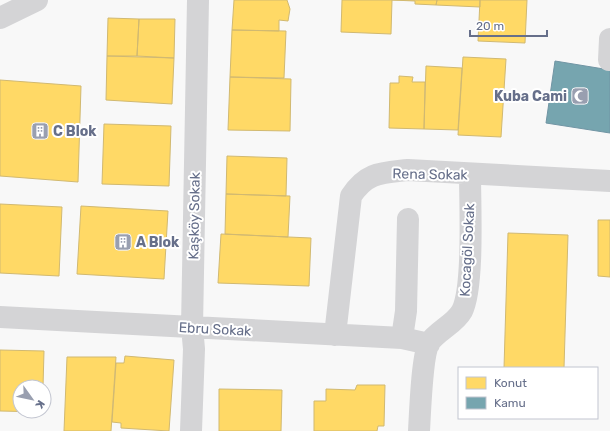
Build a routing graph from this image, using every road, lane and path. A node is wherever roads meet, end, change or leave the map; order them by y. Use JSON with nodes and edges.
{"nodes":[{"id":1,"x":37,"y":0,"type":"edge"},
{"id":2,"x":198,"y":0,"type":"edge"},
{"id":3,"x":0,"y":18,"type":"edge"},
{"id":4,"x":470,"y":174,"type":"junction"},
{"id":5,"x":610,"y":181,"type":"edge"},
{"id":6,"x":408,"y":219,"type":"dead end"},
{"id":7,"x":0,"y":317,"type":"edge"},
{"id":8,"x":192,"y":328,"type":"junction"},
{"id":9,"x":335,"y":335,"type":"junction"},
{"id":10,"x":402,"y":338,"type":"junction"},
{"id":11,"x":429,"y":344,"type":"junction"},
{"id":12,"x":191,"y":431,"type":"edge"},
{"id":13,"x":419,"y":431,"type":"edge"}],
"edges":[{"from":1,"to":3,"type":"street"},
{"from":2,"to":8,"type":"street","name":"Kaşköy Sokak"},
{"from":4,"to":5,"type":"street","name":"Rena Sokak"},
{"from":4,"to":9,"type":"street","name":"Rena Sokak"},
{"from":4,"to":11,"type":"street","name":"Kocagöl Sokak"},
{"from":6,"to":10,"type":"street"},
{"from":7,"to":8,"type":"street","name":"Ebru Sokak"},
{"from":8,"to":9,"type":"street","name":"Ebru Sokak"},
{"from":8,"to":12,"type":"street","name":"Kaşköy Sokak"},
{"from":9,"to":10,"type":"street","name":"Ebru Sokak"},
{"from":10,"to":11,"type":"street","name":"Ebru Sokak"},
{"from":11,"to":13,"type":"street"}]}
